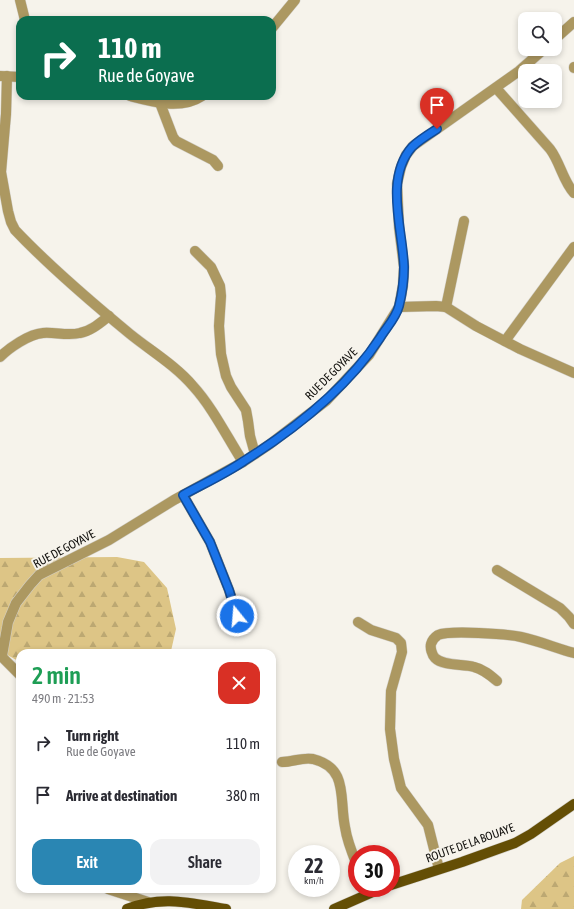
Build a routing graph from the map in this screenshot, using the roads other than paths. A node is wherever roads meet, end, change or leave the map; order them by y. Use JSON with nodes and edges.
{"nodes":[{"id":1,"x":20,"y":0,"type":"edge"},
{"id":2,"x":295,"y":0,"type":"edge"},
{"id":3,"x":24,"y":16,"type":"edge"},
{"id":4,"x":574,"y":22,"type":"edge"},
{"id":5,"x":276,"y":23,"type":"edge"},
{"id":6,"x":562,"y":33,"type":"edge"},
{"id":7,"x":536,"y":56,"type":"edge"},
{"id":8,"x":3,"y":76,"type":"edge"},
{"id":9,"x":16,"y":77,"type":"edge"},
{"id":10,"x":496,"y":88,"type":"junction"},
{"id":11,"x":147,"y":100,"type":"edge"},
{"id":12,"x":194,"y":100,"type":"edge"},
{"id":13,"x":160,"y":103,"type":"junction"},
{"id":14,"x":218,"y":166,"type":"dead end"},
{"id":15,"x":574,"y":193,"type":"edge"},
{"id":16,"x":464,"y":221,"type":"dead end"},
{"id":17,"x":574,"y":247,"type":"edge"},
{"id":18,"x":195,"y":251,"type":"dead end"},
{"id":19,"x":399,"y":307,"type":"junction"},
{"id":20,"x":446,"y":307,"type":"junction"},
{"id":21,"x":109,"y":316,"type":"junction"},
{"id":22,"x":505,"y":341,"type":"junction"},
{"id":23,"x":0,"y":357,"type":"edge"},
{"id":24,"x":574,"y":373,"type":"edge"},
{"id":25,"x":255,"y":454,"type":"junction"},
{"id":26,"x":243,"y":462,"type":"junction"},
{"id":27,"x":183,"y":495,"type":"junction"},
{"id":28,"x":497,"y":570,"type":"dead end"},
{"id":29,"x":358,"y":622,"type":"dead end"},
{"id":30,"x":574,"y":624,"type":"edge"},
{"id":31,"x":241,"y":629,"type":"dead end"},
{"id":32,"x":574,"y":653,"type":"edge"},
{"id":33,"x":1,"y":656,"type":"edge"},
{"id":34,"x":16,"y":671,"type":"edge"},
{"id":35,"x":497,"y":681,"type":"dead end"},
{"id":36,"x":282,"y":762,"type":"dead end"},
{"id":37,"x":574,"y":804,"type":"edge"},
{"id":38,"x":349,"y":845,"type":"edge"},
{"id":39,"x":438,"y":869,"type":"junction"},
{"id":40,"x":400,"y":882,"type":"edge"},
{"id":41,"x":120,"y":893,"type":"edge"},
{"id":42,"x":357,"y":897,"type":"edge"},
{"id":43,"x":148,"y":902,"type":"junction"},
{"id":44,"x":127,"y":909,"type":"edge"},
{"id":45,"x":226,"y":909,"type":"edge"},
{"id":46,"x":334,"y":909,"type":"edge"}],
"edges":[{"from":1,"to":3,"type":"street"},
{"from":2,"to":5,"type":"street"},
{"from":4,"to":6,"type":"street"},
{"from":7,"to":10,"type":"street","name":"RUE DE GOYAVE"},
{"from":8,"to":9,"type":"street"},
{"from":8,"to":21,"type":"street"},
{"from":10,"to":15,"type":"street"},
{"from":10,"to":19,"type":"street","name":"RUE DE GOYAVE"},
{"from":11,"to":13,"type":"street"},
{"from":12,"to":13,"type":"street"},
{"from":13,"to":14,"type":"street"},
{"from":16,"to":20,"type":"street"},
{"from":17,"to":22,"type":"street"},
{"from":18,"to":25,"type":"street"},
{"from":19,"to":20,"type":"street"},
{"from":19,"to":25,"type":"street","name":"RUE DE GOYAVE"},
{"from":20,"to":22,"type":"street"},
{"from":21,"to":23,"type":"street"},
{"from":21,"to":26,"type":"street"},
{"from":22,"to":24,"type":"street"},
{"from":25,"to":26,"type":"street","name":"RUE DE GOYAVE"},
{"from":26,"to":27,"type":"street","name":"RUE DE GOYAVE"},
{"from":27,"to":31,"type":"street"},
{"from":27,"to":33,"type":"street","name":"RUE DE GOYAVE"},
{"from":28,"to":30,"type":"street"},
{"from":29,"to":39,"type":"street"},
{"from":32,"to":35,"type":"street"},
{"from":33,"to":34,"type":"street"},
{"from":36,"to":38,"type":"street"},
{"from":37,"to":39,"type":"main road","name":"ROUTE DE LA BOUAYE"},
{"from":39,"to":40,"type":"main road","name":"ROUTE DE LA BOUAYE"},
{"from":41,"to":43,"type":"street"},
{"from":42,"to":46,"type":"main road"},
{"from":43,"to":44,"type":"main road"},
{"from":43,"to":45,"type":"main road"}]}
